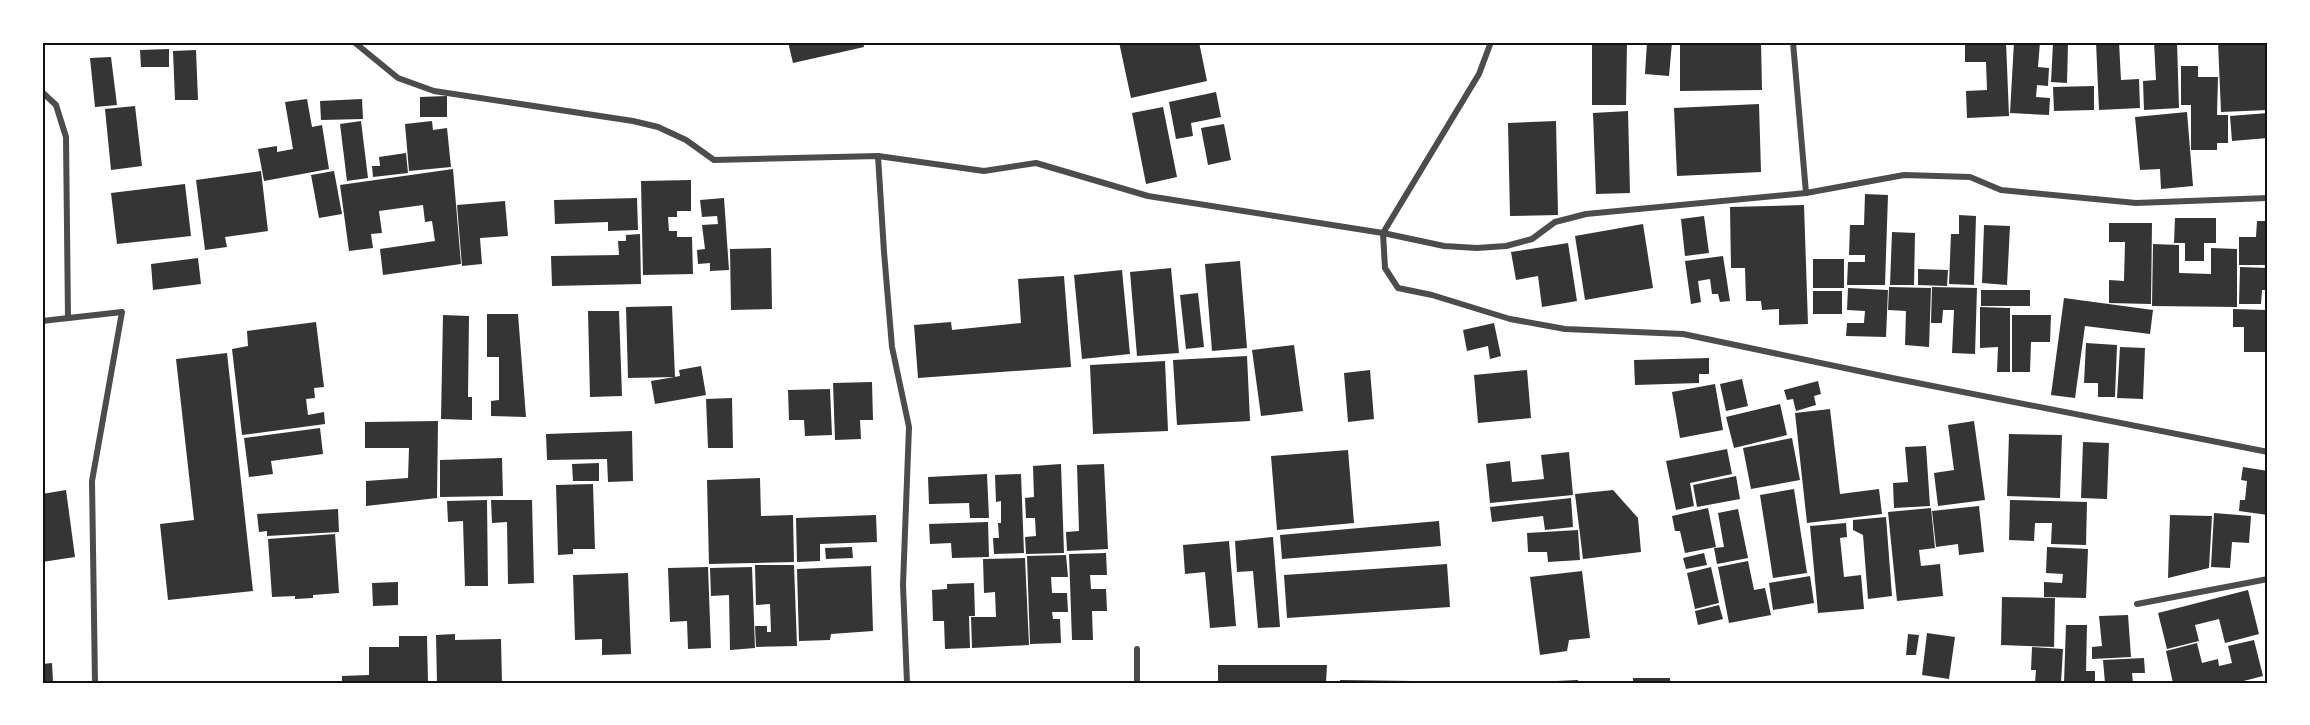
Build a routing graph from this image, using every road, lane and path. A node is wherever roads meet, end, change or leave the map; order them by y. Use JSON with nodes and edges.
{"nodes":[{"id":1,"x":354,"y":42,"type":"edge"},
{"id":2,"x":1491,"y":42,"type":"edge"},
{"id":3,"x":1793,"y":42,"type":"edge"},
{"id":4,"x":42,"y":92,"type":"edge"},
{"id":5,"x":878,"y":156,"type":"junction"},
{"id":6,"x":1806,"y":194,"type":"junction"},
{"id":7,"x":2268,"y":198,"type":"edge"},
{"id":8,"x":1383,"y":233,"type":"junction"},
{"id":9,"x":68,"y":318,"type":"junction"},
{"id":10,"x":42,"y":321,"type":"edge"},
{"id":11,"x":2268,"y":452,"type":"edge"},
{"id":12,"x":2268,"y":579,"type":"edge"},
{"id":13,"x":2137,"y":604,"type":"dead end"},
{"id":14,"x":1137,"y":649,"type":"dead end"},
{"id":15,"x":95,"y":683,"type":"edge"},
{"id":16,"x":907,"y":683,"type":"edge"},
{"id":17,"x":1137,"y":683,"type":"edge"}],
"edges":[{"from":1,"to":5,"type":"street"},
{"from":2,"to":8,"type":"street"},
{"from":3,"to":6,"type":"street"},
{"from":4,"to":9,"type":"street"},
{"from":5,"to":8,"type":"street"},
{"from":5,"to":16,"type":"street"},
{"from":6,"to":7,"type":"street"},
{"from":6,"to":8,"type":"street"},
{"from":8,"to":11,"type":"street"},
{"from":9,"to":10,"type":"street"},
{"from":9,"to":15,"type":"street"},
{"from":12,"to":13,"type":"street"},
{"from":14,"to":17,"type":"street"}]}
